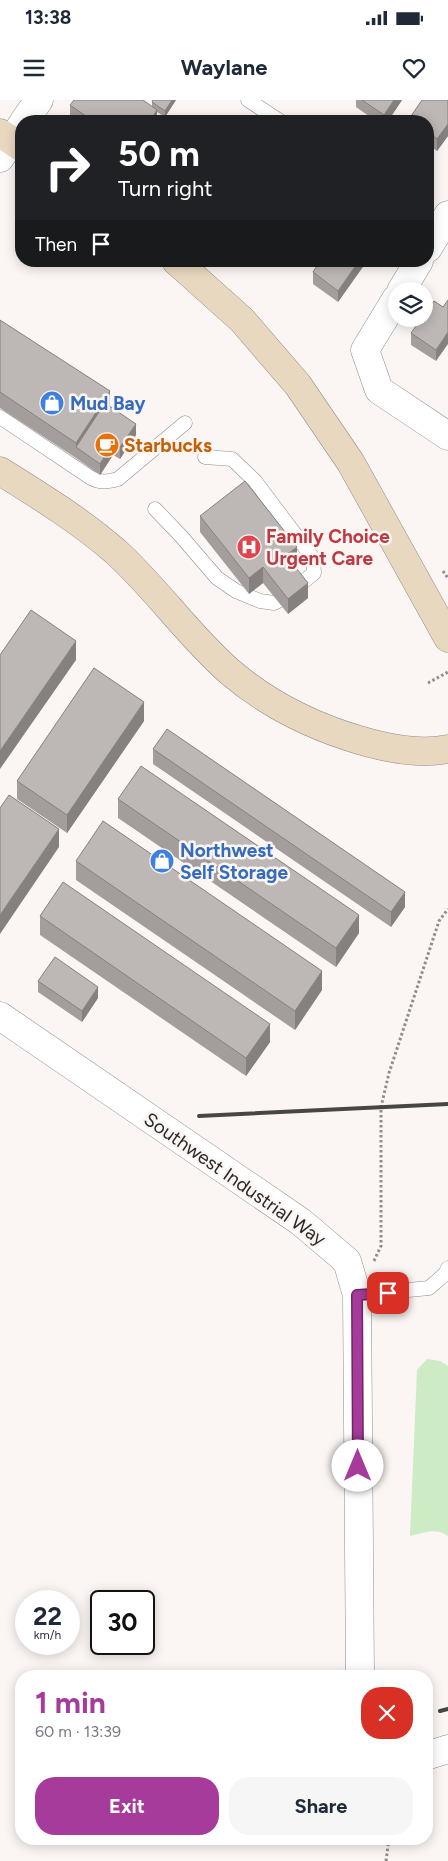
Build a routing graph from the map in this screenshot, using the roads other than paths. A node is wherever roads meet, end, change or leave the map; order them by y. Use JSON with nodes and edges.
{"nodes":[{"id":1,"x":39,"y":100,"type":"edge"},
{"id":2,"x":248,"y":100,"type":"edge"},
{"id":3,"x":29,"y":115,"type":"edge"},
{"id":4,"x":271,"y":115,"type":"edge"},
{"id":5,"x":183,"y":267,"type":"edge"},
{"id":6,"x":415,"y":267,"type":"edge"},
{"id":7,"x":406,"y":282,"type":"edge"},
{"id":8,"x":388,"y":312,"type":"edge"},
{"id":9,"x":0,"y":417,"type":"edge"},
{"id":10,"x":185,"y":422,"type":"dead end"},
{"id":11,"x":448,"y":436,"type":"edge"},
{"id":12,"x":205,"y":457,"type":"dead end"},
{"id":13,"x":0,"y":471,"type":"edge"},
{"id":14,"x":155,"y":509,"type":"dead end"},
{"id":15,"x":298,"y":586,"type":"edge"},
{"id":16,"x":278,"y":601,"type":"edge"},
{"id":17,"x":448,"y":638,"type":"edge"},
{"id":18,"x":448,"y":749,"type":"edge"},
{"id":19,"x":0,"y":1016,"type":"edge"},
{"id":20,"x":448,"y":1268,"type":"edge"},
{"id":21,"x":357,"y":1295,"type":"junction"},
{"id":22,"x":360,"y":1670,"type":"edge"},
{"id":23,"x":448,"y":1749,"type":"edge"},
{"id":24,"x":433,"y":1754,"type":"edge"}],
"edges":[{"from":1,"to":3,"type":"street"},
{"from":2,"to":4,"type":"lane"},
{"from":5,"to":17,"type":"main road"},
{"from":6,"to":7,"type":"street"},
{"from":8,"to":11,"type":"street"},
{"from":9,"to":10,"type":"lane"},
{"from":12,"to":15,"type":"lane"},
{"from":13,"to":18,"type":"main road"},
{"from":14,"to":16,"type":"lane"},
{"from":19,"to":21,"type":"street","name":"Southwest Industrial Way"},
{"from":20,"to":21,"type":"lane"},
{"from":21,"to":22,"type":"street","name":"Southwest Industrial Way"},
{"from":23,"to":24,"type":"street"}]}
